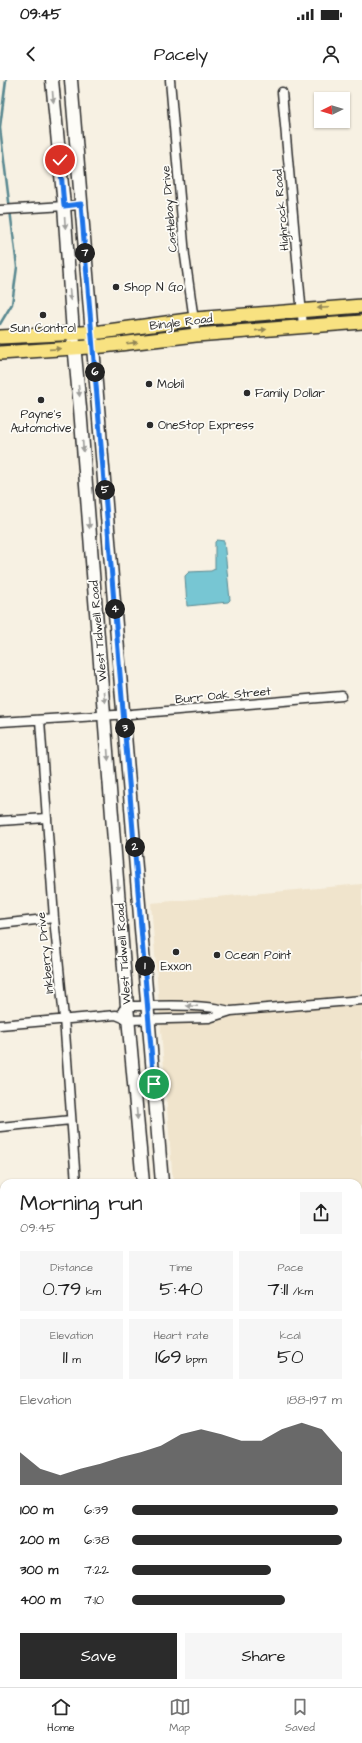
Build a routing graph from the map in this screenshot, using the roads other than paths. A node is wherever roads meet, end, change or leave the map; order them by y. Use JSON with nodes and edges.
{"nodes":[{"id":1,"x":52,"y":80,"type":"edge"},
{"id":2,"x":71,"y":80,"type":"edge"},
{"id":3,"x":170,"y":80,"type":"edge"},
{"id":4,"x":282,"y":92,"type":"dead end"},
{"id":5,"x":74,"y":111,"type":"junction"},
{"id":6,"x":55,"y":114,"type":"junction"},
{"id":7,"x":81,"y":204,"type":"junction"},
{"id":8,"x":64,"y":206,"type":"junction"},
{"id":9,"x":0,"y":210,"type":"edge"},
{"id":10,"x":362,"y":306,"type":"edge"},
{"id":11,"x":302,"y":310,"type":"junction"},
{"id":12,"x":195,"y":320,"type":"junction"},
{"id":13,"x":362,"y":322,"type":"edge"},
{"id":14,"x":303,"y":326,"type":"junction"},
{"id":15,"x":92,"y":332,"type":"junction"},
{"id":16,"x":73,"y":333,"type":"junction"},
{"id":17,"x":196,"y":335,"type":"junction"},
{"id":18,"x":0,"y":337,"type":"edge"},
{"id":19,"x":93,"y":346,"type":"junction"},
{"id":20,"x":74,"y":347,"type":"junction"},
{"id":21,"x":0,"y":354,"type":"edge"},
{"id":22,"x":104,"y":481,"type":"junction"},
{"id":23,"x":86,"y":484,"type":"junction"},
{"id":24,"x":113,"y":580,"type":"junction"},
{"id":25,"x":94,"y":581,"type":"junction"},
{"id":26,"x":342,"y":696,"type":"dead end"},
{"id":27,"x":124,"y":715,"type":"junction"},
{"id":28,"x":105,"y":716,"type":"junction"},
{"id":29,"x":40,"y":720,"type":"junction"},
{"id":30,"x":0,"y":722,"type":"edge"},
{"id":31,"x":46,"y":818,"type":"junction"},
{"id":32,"x":0,"y":821,"type":"edge"},
{"id":33,"x":54,"y":918,"type":"junction"},
{"id":34,"x":0,"y":924,"type":"edge"},
{"id":35,"x":362,"y":1000,"type":"edge"},
{"id":36,"x":127,"y":1006,"type":"junction"},
{"id":37,"x":148,"y":1006,"type":"junction"},
{"id":38,"x":231,"y":1011,"type":"junction"},
{"id":39,"x":116,"y":1015,"type":"junction"},
{"id":40,"x":64,"y":1018,"type":"junction"},
{"id":41,"x":128,"y":1020,"type":"junction"},
{"id":42,"x":149,"y":1020,"type":"junction"},
{"id":43,"x":0,"y":1025,"type":"edge"},
{"id":44,"x":71,"y":1120,"type":"junction"},
{"id":45,"x":0,"y":1127,"type":"edge"},
{"id":46,"x":76,"y":1179,"type":"edge"},
{"id":47,"x":143,"y":1179,"type":"edge"},
{"id":48,"x":162,"y":1179,"type":"edge"}],
"edges":[{"from":1,"to":6,"type":"main road","name":"West Tidwell Road","one_way":true},
{"from":2,"to":5,"type":"main road","name":"West Tidwell Road"},
{"from":3,"to":12,"type":"street","name":"Castlebay Drive"},
{"from":4,"to":11,"type":"street","name":"Highrock Road"},
{"from":5,"to":6,"type":"main road"},
{"from":5,"to":7,"type":"main road","name":"West Tidwell Road"},
{"from":6,"to":8,"type":"main road","name":"West Tidwell Road"},
{"from":7,"to":8,"type":"street"},
{"from":7,"to":15,"type":"main road","name":"West Tidwell Road"},
{"from":8,"to":9,"type":"street"},
{"from":8,"to":16,"type":"main road","name":"West Tidwell Road","one_way":true},
{"from":10,"to":11,"type":"main road","name":"Bingle Road","one_way":true},
{"from":11,"to":12,"type":"main road","name":"Bingle Road"},
{"from":11,"to":14,"type":"street","name":"Highrock Road"},
{"from":12,"to":15,"type":"main road","name":"Bingle Road"},
{"from":12,"to":17,"type":"street","name":"Castlebay Drive"},
{"from":13,"to":14,"type":"main road","name":"Bingle Road"},
{"from":17,"to":14,"type":"main road","name":"Bingle Road","one_way":true},
{"from":15,"to":16,"type":"main road","name":"Bingle Road"},
{"from":15,"to":19,"type":"main road","name":"West Tidwell Road"},
{"from":16,"to":18,"type":"main road","name":"Bingle Road"},
{"from":16,"to":20,"type":"main road","name":"West Tidwell Road"},
{"from":19,"to":17,"type":"main road","name":"Bingle Road","one_way":true},
{"from":19,"to":20,"type":"main road","name":"Bingle Road"},
{"from":19,"to":22,"type":"main road","name":"West Tidwell Road"},
{"from":21,"to":20,"type":"main road","name":"Bingle Road","one_way":true},
{"from":20,"to":23,"type":"main road","name":"West Tidwell Road","one_way":true},
{"from":22,"to":23,"type":"main road"},
{"from":22,"to":24,"type":"main road","name":"West Tidwell Road"},
{"from":23,"to":25,"type":"main road","name":"West Tidwell Road","one_way":true},
{"from":24,"to":25,"type":"main road"},
{"from":24,"to":27,"type":"main road","name":"West Tidwell Road"},
{"from":25,"to":28,"type":"main road","name":"West Tidwell Road","one_way":true},
{"from":26,"to":27,"type":"street","name":"Burr Oak Street"},
{"from":27,"to":28,"type":"street","name":"Burr Oak Street"},
{"from":27,"to":37,"type":"main road","name":"West Tidwell Road"},
{"from":28,"to":29,"type":"street","name":"Burr Oak Street"},
{"from":28,"to":36,"type":"main road","name":"West Tidwell Road","one_way":true},
{"from":29,"to":30,"type":"street","name":"Burr Oak Street"},
{"from":29,"to":31,"type":"street","name":"Inkberry Drive"},
{"from":31,"to":32,"type":"street"},
{"from":31,"to":33,"type":"street","name":"Inkberry Drive"},
{"from":33,"to":34,"type":"street"},
{"from":33,"to":40,"type":"street","name":"Inkberry Drive"},
{"from":35,"to":38,"type":"street"},
{"from":36,"to":37,"type":"street"},
{"from":36,"to":39,"type":"street"},
{"from":36,"to":41,"type":"main road","name":"West Tidwell Road"},
{"from":38,"to":37,"type":"street","one_way":true},
{"from":37,"to":42,"type":"main road","name":"West Tidwell Road"},
{"from":38,"to":42,"type":"street"},
{"from":39,"to":40,"type":"street"},
{"from":39,"to":41,"type":"street"},
{"from":40,"to":43,"type":"street"},
{"from":40,"to":44,"type":"street","name":"Inkberry Drive"},
{"from":41,"to":42,"type":"street"},
{"from":41,"to":47,"type":"main road","name":"West Tidwell Road","one_way":true},
{"from":42,"to":48,"type":"main road","name":"West Tidwell Road"},
{"from":44,"to":45,"type":"street"},
{"from":44,"to":46,"type":"street","name":"Inkberry Drive"}]}
